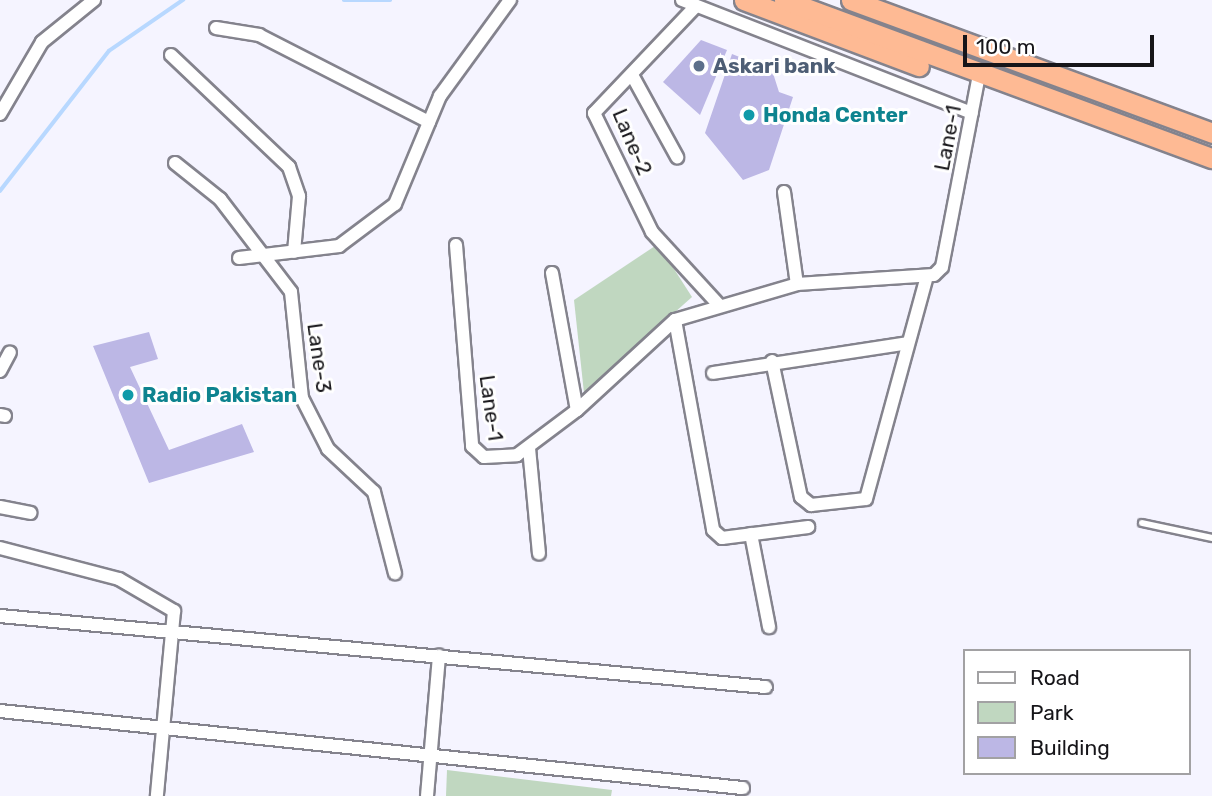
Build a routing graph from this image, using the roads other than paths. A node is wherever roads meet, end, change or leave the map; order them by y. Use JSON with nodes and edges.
{"nodes":[{"id":1,"x":94,"y":0,"type":"edge"},
{"id":2,"x":510,"y":0,"type":"edge"},
{"id":3,"x":682,"y":0,"type":"edge"},
{"id":4,"x":744,"y":0,"type":"edge"},
{"id":5,"x":784,"y":0,"type":"edge"},
{"id":6,"x":850,"y":0,"type":"edge"},
{"id":7,"x":696,"y":6,"type":"junction"},
{"id":8,"x":842,"y":22,"type":"junction"},
{"id":9,"x":216,"y":28,"type":"dead end"},
{"id":10,"x":171,"y":55,"type":"dead end"},
{"id":11,"x":632,"y":75,"type":"junction"},
{"id":12,"x":979,"y":75,"type":"junction"},
{"id":13,"x":4,"y":100,"type":"edge"},
{"id":14,"x":972,"y":113,"type":"junction"},
{"id":15,"x":0,"y":114,"type":"edge"},
{"id":16,"x":429,"y":122,"type":"junction"},
{"id":17,"x":1212,"y":133,"type":"edge"},
{"id":18,"x":677,"y":157,"type":"dead end"},
{"id":19,"x":1212,"y":158,"type":"edge"},
{"id":20,"x":176,"y":163,"type":"dead end"},
{"id":21,"x":784,"y":192,"type":"dead end"},
{"id":22,"x":456,"y":245,"type":"dead end"},
{"id":23,"x":294,"y":252,"type":"junction"},
{"id":24,"x":264,"y":255,"type":"junction"},
{"id":25,"x":239,"y":258,"type":"dead end"},
{"id":26,"x":552,"y":273,"type":"dead end"},
{"id":27,"x":926,"y":280,"type":"junction"},
{"id":28,"x":797,"y":284,"type":"junction"},
{"id":29,"x":718,"y":304,"type":"junction"},
{"id":30,"x":675,"y":320,"type":"junction"},
{"id":31,"x":908,"y":343,"type":"junction"},
{"id":32,"x":10,"y":352,"type":"dead end"},
{"id":33,"x":772,"y":361,"type":"junction"},
{"id":34,"x":0,"y":371,"type":"edge"},
{"id":35,"x":713,"y":373,"type":"dead end"},
{"id":36,"x":577,"y":410,"type":"junction"},
{"id":37,"x":529,"y":449,"type":"junction"},
{"id":38,"x":0,"y":507,"type":"edge"},
{"id":39,"x":30,"y":513,"type":"dead end"},
{"id":40,"x":1142,"y":523,"type":"dead end"},
{"id":41,"x":808,"y":527,"type":"dead end"},
{"id":42,"x":751,"y":534,"type":"junction"},
{"id":43,"x":1212,"y":538,"type":"edge"},
{"id":44,"x":0,"y":548,"type":"edge"},
{"id":45,"x":539,"y":554,"type":"dead end"},
{"id":46,"x":395,"y":573,"type":"dead end"},
{"id":47,"x":0,"y":616,"type":"edge"},
{"id":48,"x":769,"y":627,"type":"dead end"},
{"id":49,"x":175,"y":634,"type":"junction"},
{"id":50,"x":439,"y":656,"type":"junction"},
{"id":51,"x":766,"y":687,"type":"dead end"},
{"id":52,"x":0,"y":711,"type":"edge"},
{"id":53,"x":164,"y":728,"type":"junction"},
{"id":54,"x":430,"y":755,"type":"junction"},
{"id":55,"x":743,"y":788,"type":"dead end"},
{"id":56,"x":157,"y":796,"type":"edge"},
{"id":57,"x":427,"y":796,"type":"edge"}],
"edges":[{"from":1,"to":13,"type":"street"},
{"from":2,"to":16,"type":"street"},
{"from":3,"to":7,"type":"street"},
{"from":4,"to":12,"type":"highway"},
{"from":5,"to":8,"type":"highway"},
{"from":6,"to":8,"type":"highway"},
{"from":6,"to":17,"type":"highway"},
{"from":7,"to":11,"type":"street","name":"Lane-2"},
{"from":7,"to":14,"type":"street"},
{"from":8,"to":12,"type":"highway"},
{"from":9,"to":16,"type":"street"},
{"from":10,"to":23,"type":"street"},
{"from":11,"to":18,"type":"street"},
{"from":11,"to":29,"type":"street","name":"Lane-2"},
{"from":12,"to":14,"type":"street","name":"Lane-1"},
{"from":12,"to":19,"type":"highway"},
{"from":13,"to":15,"type":"street"},
{"from":14,"to":27,"type":"street","name":"Lane-1"},
{"from":16,"to":23,"type":"street"},
{"from":20,"to":24,"type":"street","name":"Lane-3"},
{"from":21,"to":28,"type":"street"},
{"from":22,"to":37,"type":"street","name":"Lane-1"},
{"from":23,"to":24,"type":"street"},
{"from":24,"to":25,"type":"street"},
{"from":24,"to":46,"type":"street","name":"Lane-3"},
{"from":26,"to":36,"type":"street"},
{"from":27,"to":28,"type":"street","name":"Lane-1"},
{"from":27,"to":31,"type":"street"},
{"from":28,"to":29,"type":"street","name":"Lane-1"},
{"from":29,"to":30,"type":"street","name":"Lane-1"},
{"from":30,"to":36,"type":"street","name":"Lane-1"},
{"from":30,"to":42,"type":"street"},
{"from":31,"to":33,"type":"street"},
{"from":31,"to":33,"type":"street"},
{"from":32,"to":34,"type":"street"},
{"from":33,"to":35,"type":"street"},
{"from":36,"to":37,"type":"street","name":"Lane-1"},
{"from":37,"to":45,"type":"street"},
{"from":38,"to":39,"type":"street"},
{"from":40,"to":43,"type":"lane"},
{"from":41,"to":42,"type":"street"},
{"from":42,"to":48,"type":"street"},
{"from":44,"to":49,"type":"street"},
{"from":47,"to":49,"type":"street"},
{"from":49,"to":50,"type":"street"},
{"from":49,"to":53,"type":"street"},
{"from":50,"to":51,"type":"street"},
{"from":50,"to":54,"type":"street"},
{"from":52,"to":53,"type":"street"},
{"from":53,"to":54,"type":"street"},
{"from":53,"to":56,"type":"street"},
{"from":54,"to":55,"type":"street"},
{"from":54,"to":57,"type":"street"}]}
